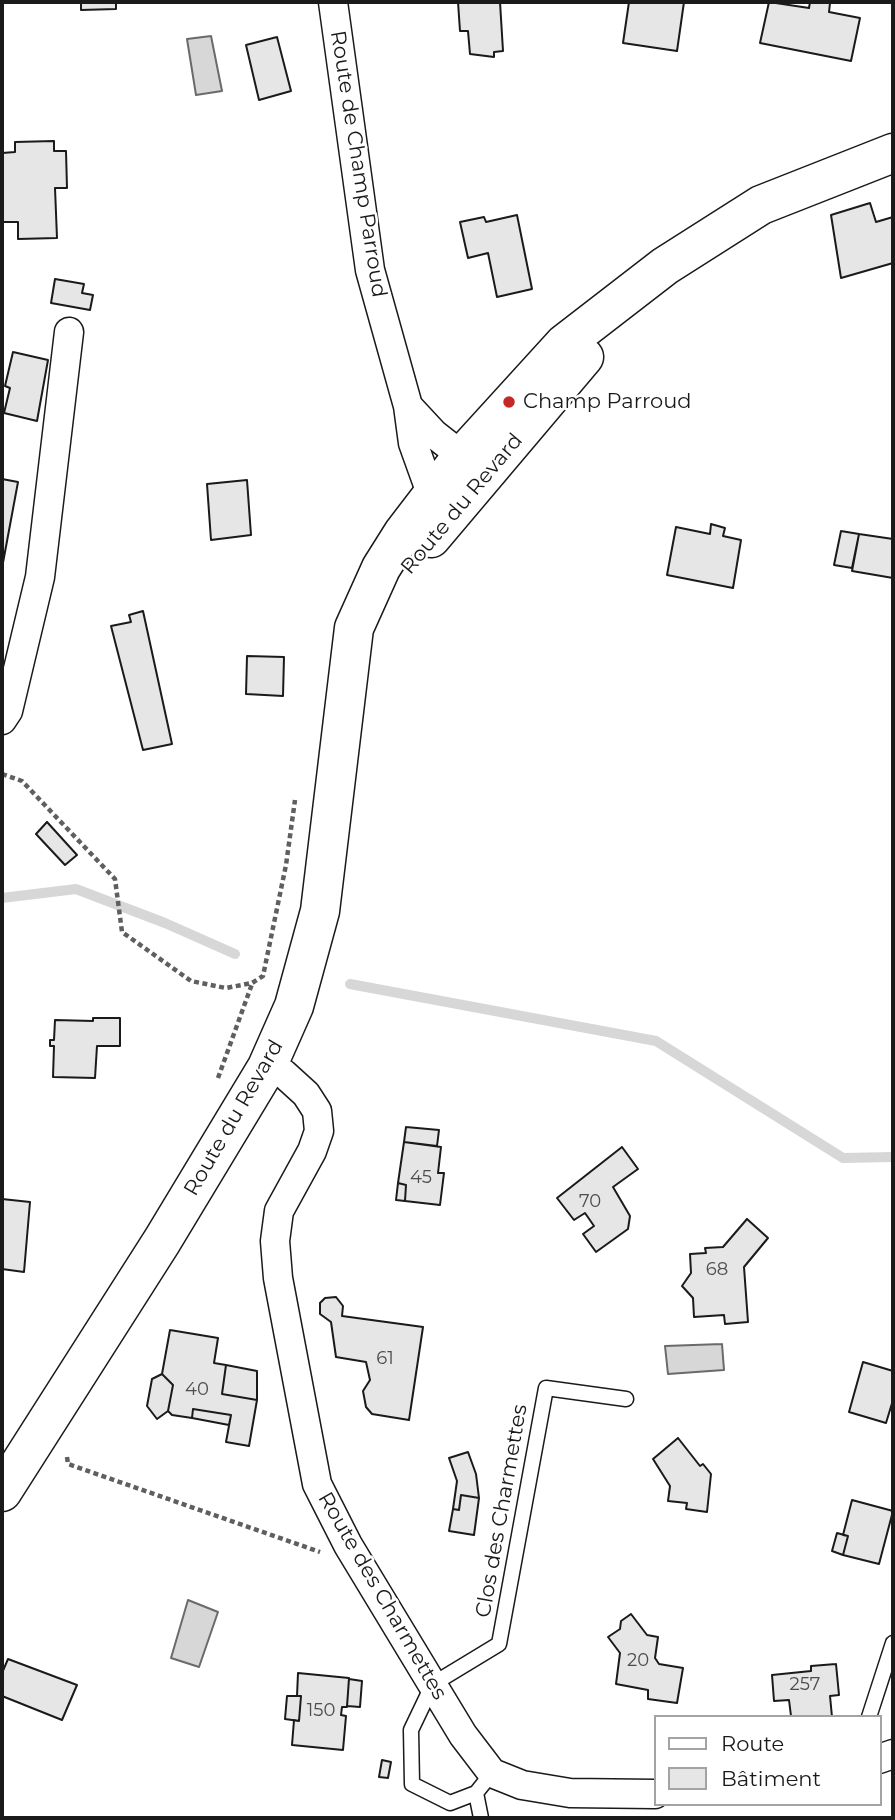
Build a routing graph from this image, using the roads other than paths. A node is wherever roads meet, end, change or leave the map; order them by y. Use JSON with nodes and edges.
{"nodes":[{"id":1,"x":333,"y":2,"type":"edge"},
{"id":2,"x":893,"y":153,"type":"edge"},
{"id":3,"x":665,"y":266,"type":"junction"},
{"id":4,"x":69,"y":332,"type":"dead end"},
{"id":5,"x":408,"y":406,"type":"junction"},
{"id":6,"x":462,"y":456,"type":"junction"},
{"id":7,"x":451,"y":492,"type":"junction"},
{"id":8,"x":2,"y":720,"type":"edge"},
{"id":9,"x":267,"y":1067,"type":"junction"},
{"id":10,"x":626,"y":1399,"type":"dead end"},
{"id":11,"x":21,"y":1450,"type":"edge"},
{"id":12,"x":2,"y":1492,"type":"edge"},
{"id":13,"x":893,"y":1643,"type":"edge"},
{"id":14,"x":433,"y":1684,"type":"junction"},
{"id":15,"x":870,"y":1715,"type":"edge"},
{"id":16,"x":484,"y":1783,"type":"junction"},
{"id":17,"x":654,"y":1794,"type":"edge"},
{"id":18,"x":481,"y":1818,"type":"edge"}],
"edges":[{"from":1,"to":5,"type":"street","name":"Route de Champ Parroud"},
{"from":2,"to":3,"type":"main road","name":"Route du Revard"},
{"from":3,"to":6,"type":"main road","name":"Route du Revard"},
{"from":3,"to":7,"type":"main road","name":"Route du Revard"},
{"from":4,"to":8,"type":"street"},
{"from":5,"to":6,"type":"street","name":"Route de Champ Parroud"},
{"from":5,"to":7,"type":"street","name":"Route de Champ Parroud"},
{"from":6,"to":7,"type":"main road","name":"Route du Revard"},
{"from":7,"to":9,"type":"main road","name":"Route du Revard"},
{"from":9,"to":11,"type":"main road","name":"Route du Revard"},
{"from":9,"to":14,"type":"street","name":"Route des Charmettes"},
{"from":10,"to":14,"type":"lane","name":"Clos des Charmettes"},
{"from":11,"to":12,"type":"main road","name":"Route du Revard"},
{"from":13,"to":15,"type":"lane"},
{"from":14,"to":16,"type":"street","name":"Route des Charmettes"},
{"from":14,"to":16,"type":"lane"},
{"from":16,"to":17,"type":"street"},
{"from":16,"to":18,"type":"lane"}]}
